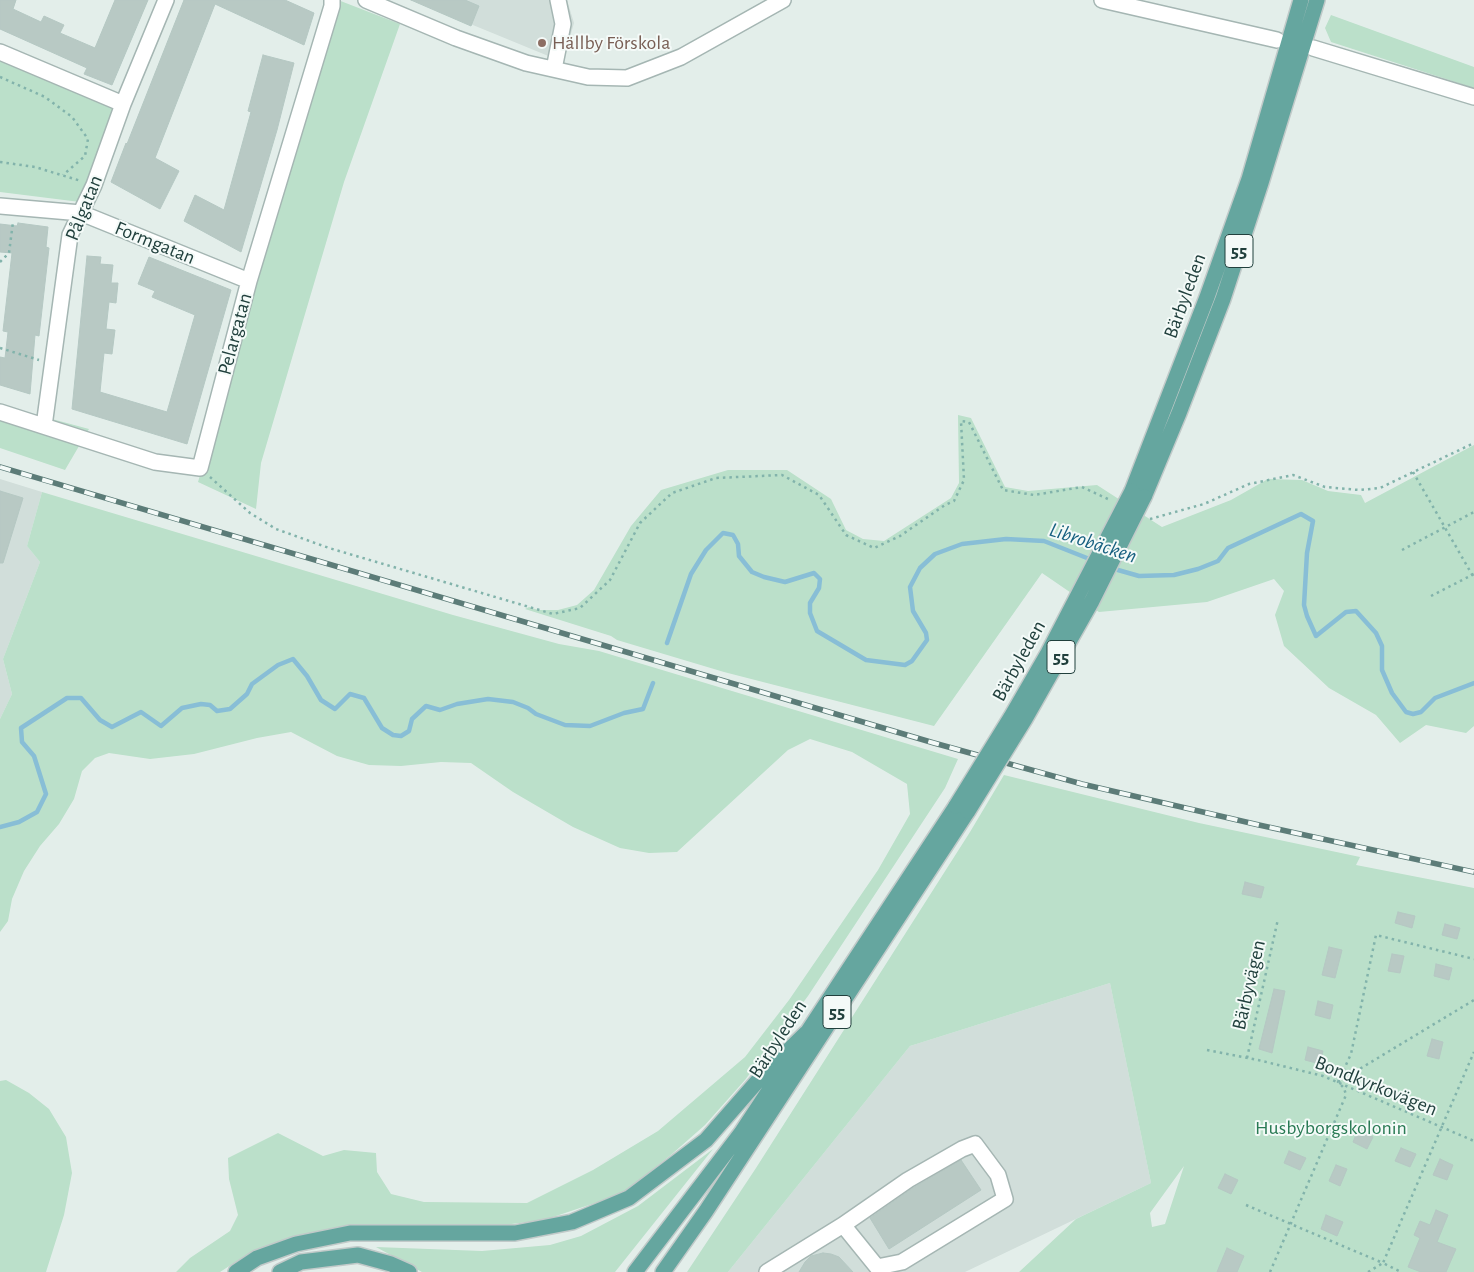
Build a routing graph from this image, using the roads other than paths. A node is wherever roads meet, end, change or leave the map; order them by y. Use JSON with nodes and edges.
{"nodes":[{"id":1,"x":166,"y":0,"type":"edge"},
{"id":2,"x":332,"y":0,"type":"edge"},
{"id":3,"x":366,"y":0,"type":"edge"},
{"id":4,"x":558,"y":0,"type":"edge"},
{"id":5,"x":783,"y":0,"type":"edge"},
{"id":6,"x":1102,"y":0,"type":"edge"},
{"id":7,"x":1301,"y":0,"type":"edge"},
{"id":8,"x":1317,"y":0,"type":"edge"},
{"id":9,"x":1277,"y":40,"type":"dead end"},
{"id":10,"x":1313,"y":48,"type":"dead end"},
{"id":11,"x":0,"y":52,"type":"edge"},
{"id":12,"x":554,"y":69,"type":"junction"},
{"id":13,"x":1474,"y":97,"type":"edge"},
{"id":14,"x":123,"y":104,"type":"junction"},
{"id":15,"x":0,"y":206,"type":"edge"},
{"id":16,"x":81,"y":213,"type":"junction"},
{"id":17,"x":249,"y":281,"type":"junction"},
{"id":18,"x":0,"y":412,"type":"edge"},
{"id":19,"x":44,"y":426,"type":"junction"},
{"id":20,"x":1138,"y":494,"type":"junction"},
{"id":21,"x":962,"y":808,"type":"junction"},
{"id":22,"x":806,"y":1033,"type":"junction"},
{"id":23,"x":843,"y":1225,"type":"junction"},
{"id":24,"x":236,"y":1272,"type":"edge"},
{"id":25,"x":280,"y":1272,"type":"edge"},
{"id":26,"x":409,"y":1272,"type":"edge"},
{"id":27,"x":635,"y":1272,"type":"edge"},
{"id":28,"x":664,"y":1272,"type":"edge"},
{"id":29,"x":767,"y":1272,"type":"edge"}],
"edges":[{"from":1,"to":14,"type":"street","name":"Pålgatan"},
{"from":2,"to":17,"type":"street","name":"Pelargatan"},
{"from":3,"to":12,"type":"street"},
{"from":4,"to":12,"type":"street"},
{"from":5,"to":12,"type":"street"},
{"from":6,"to":9,"type":"street"},
{"from":7,"to":20,"type":"main road","name":"Bärbyleden","number":"55"},
{"from":8,"to":20,"type":"main road","name":"Bärbyleden","number":"55"},
{"from":10,"to":13,"type":"street"},
{"from":11,"to":14,"type":"street"},
{"from":14,"to":16,"type":"street","name":"Pålgatan"},
{"from":15,"to":16,"type":"street","name":"Formgatan"},
{"from":16,"to":17,"type":"street","name":"Formgatan"},
{"from":16,"to":19,"type":"street","name":"Pålgatan"},
{"from":17,"to":19,"type":"street","name":"Pelargatan"},
{"from":18,"to":19,"type":"street"},
{"from":20,"to":21,"type":"main road","name":"Bärbyleden","number":"55","bridge":true},
{"from":21,"to":22,"type":"main road","name":"Bärbyleden","number":"55"},
{"from":21,"to":28,"type":"main road","name":"Bärbyleden","number":"55"},
{"from":22,"to":24,"type":"main road"},
{"from":22,"to":27,"type":"main road","name":"Bärbyleden","number":"55"},
{"from":23,"to":23,"type":"street"},
{"from":23,"to":29,"type":"street"},
{"from":25,"to":26,"type":"main road"}]}
